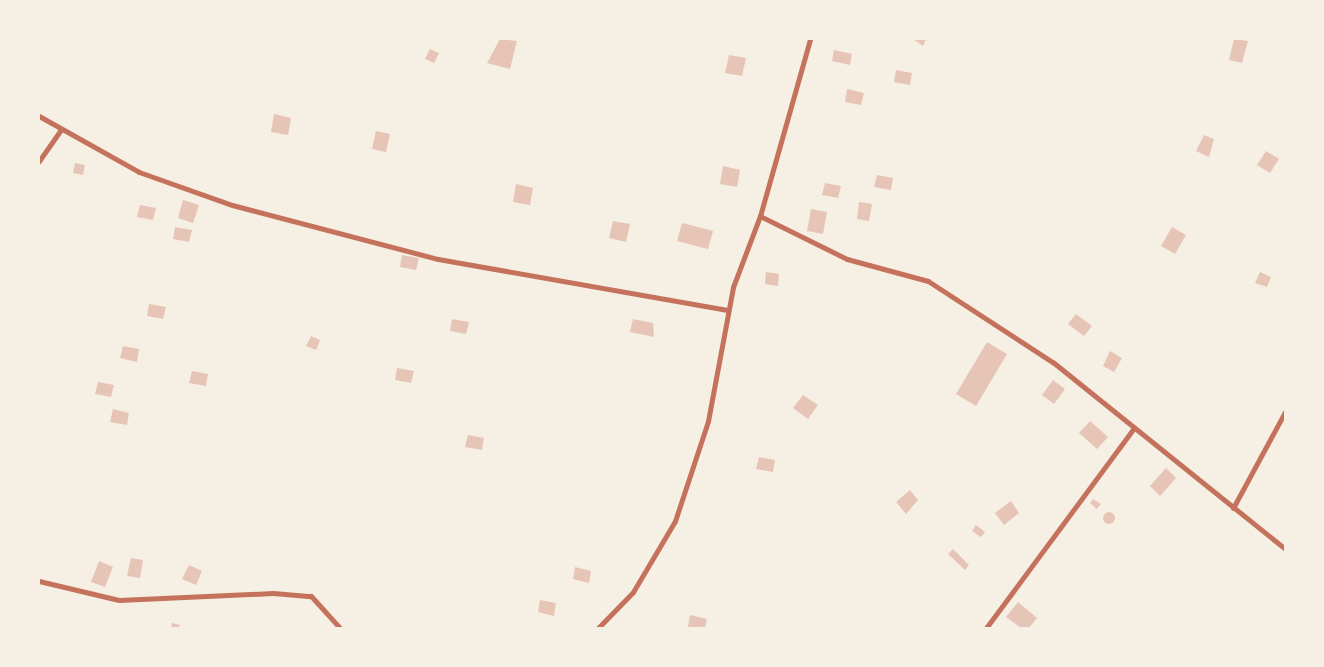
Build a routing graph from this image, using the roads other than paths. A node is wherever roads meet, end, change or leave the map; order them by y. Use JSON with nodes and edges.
{"nodes":[{"id":1,"x":810,"y":39,"type":"edge"},
{"id":2,"x":39,"y":116,"type":"edge"},
{"id":3,"x":61,"y":129,"type":"junction"},
{"id":4,"x":39,"y":161,"type":"edge"},
{"id":5,"x":760,"y":216,"type":"junction"},
{"id":6,"x":728,"y":310,"type":"junction"},
{"id":7,"x":1285,"y":412,"type":"edge"},
{"id":8,"x":1134,"y":428,"type":"junction"},
{"id":9,"x":1233,"y":508,"type":"junction"},
{"id":10,"x":1285,"y":549,"type":"edge"},
{"id":11,"x":39,"y":581,"type":"edge"},
{"id":12,"x":340,"y":628,"type":"edge"},
{"id":13,"x":598,"y":628,"type":"edge"},
{"id":14,"x":986,"y":628,"type":"edge"}],
"edges":[{"from":1,"to":5,"type":"street"},
{"from":2,"to":3,"type":"street"},
{"from":3,"to":4,"type":"street"},
{"from":3,"to":6,"type":"street"},
{"from":5,"to":6,"type":"street"},
{"from":5,"to":8,"type":"street"},
{"from":6,"to":13,"type":"street"},
{"from":7,"to":9,"type":"street"},
{"from":8,"to":9,"type":"street"},
{"from":8,"to":14,"type":"street"},
{"from":9,"to":10,"type":"street"},
{"from":11,"to":12,"type":"street"}]}
